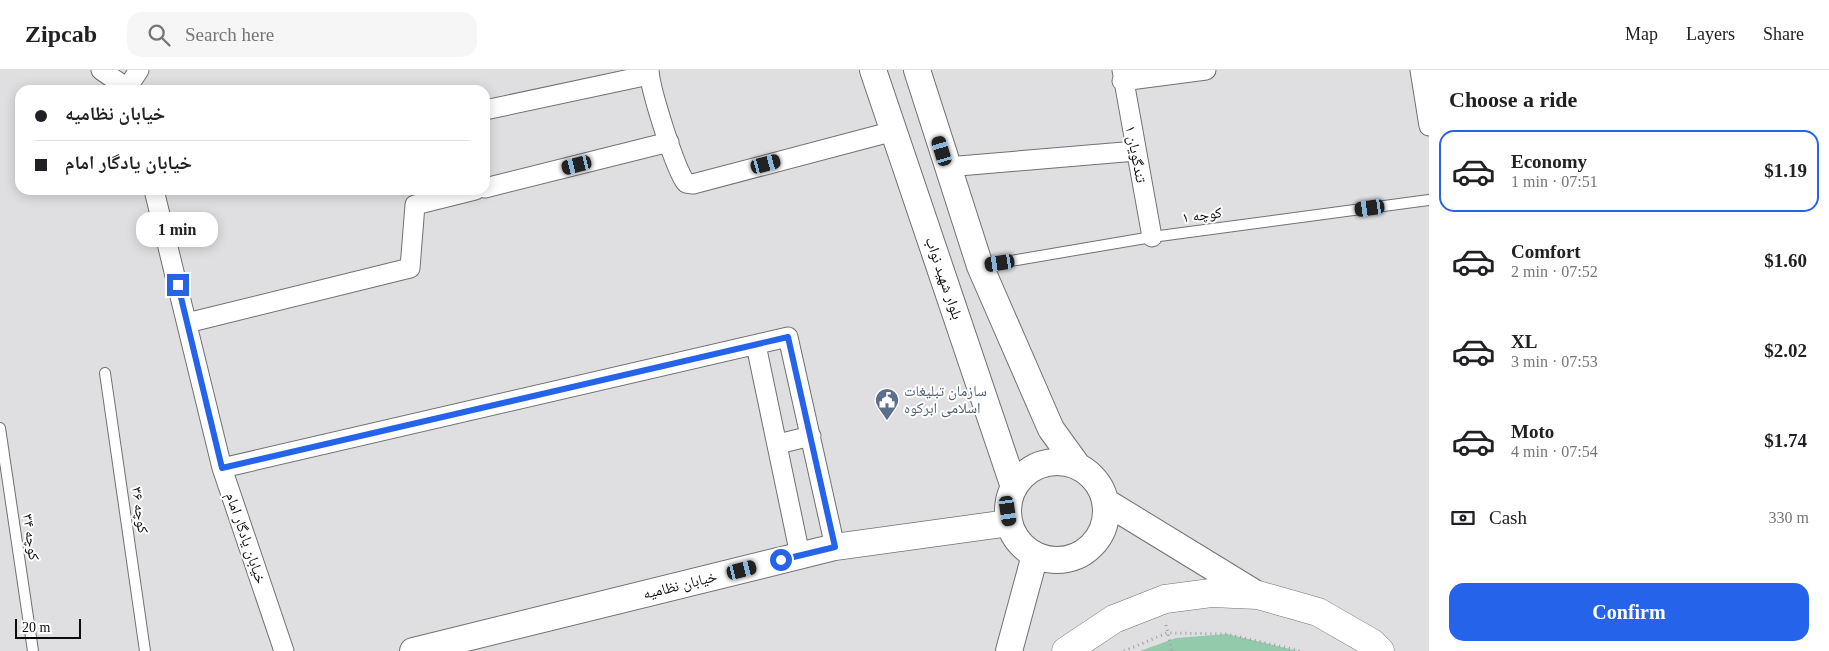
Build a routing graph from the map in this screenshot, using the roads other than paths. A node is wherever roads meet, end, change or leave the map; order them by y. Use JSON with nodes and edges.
{"nodes":[{"id":1,"x":102,"y":70,"type":"edge"},
{"id":2,"x":139,"y":70,"type":"edge"},
{"id":3,"x":873,"y":70,"type":"edge"},
{"id":4,"x":918,"y":70,"type":"edge"},
{"id":5,"x":1206,"y":70,"type":"edge"},
{"id":6,"x":1420,"y":70,"type":"edge"},
{"id":7,"x":649,"y":73,"type":"edge"},
{"id":8,"x":1122,"y":75,"type":"edge"},
{"id":9,"x":122,"y":85,"type":"edge"},
{"id":10,"x":130,"y":85,"type":"edge"},
{"id":11,"x":1426,"y":91,"type":"edge"},
{"id":12,"x":490,"y":109,"type":"edge"},
{"id":13,"x":1429,"y":126,"type":"edge"},
{"id":14,"x":894,"y":131,"type":"junction"},
{"id":15,"x":669,"y":142,"type":"junction"},
{"id":16,"x":1136,"y":151,"type":"junction"},
{"id":17,"x":947,"y":167,"type":"junction"},
{"id":18,"x":490,"y":187,"type":"edge"},
{"id":19,"x":155,"y":195,"type":"edge"},
{"id":20,"x":431,"y":195,"type":"edge"},
{"id":21,"x":414,"y":197,"type":"edge"},
{"id":22,"x":1429,"y":200,"type":"edge"},
{"id":23,"x":1152,"y":237,"type":"junction"},
{"id":24,"x":980,"y":266,"type":"junction"},
{"id":25,"x":187,"y":323,"type":"junction"},
{"id":26,"x":756,"y":345,"type":"junction"},
{"id":27,"x":105,"y":373,"type":"dead end"},
{"id":28,"x":0,"y":428,"type":"edge"},
{"id":29,"x":811,"y":436,"type":"junction"},
{"id":30,"x":778,"y":444,"type":"junction"},
{"id":31,"x":1077,"y":465,"type":"junction"},
{"id":32,"x":222,"y":468,"type":"junction"},
{"id":33,"x":1014,"y":487,"type":"junction"},
{"id":34,"x":1106,"y":502,"type":"junction"},
{"id":35,"x":1009,"y":523,"type":"junction"},
{"id":36,"x":835,"y":547,"type":"junction"},
{"id":37,"x":800,"y":555,"type":"junction"},
{"id":38,"x":1035,"y":555,"type":"junction"},
{"id":39,"x":1258,"y":595,"type":"junction"},
{"id":40,"x":1376,"y":647,"type":"edge"},
{"id":41,"x":33,"y":651,"type":"edge"},
{"id":42,"x":145,"y":651,"type":"edge"},
{"id":43,"x":284,"y":651,"type":"edge"},
{"id":44,"x":413,"y":651,"type":"edge"},
{"id":45,"x":1009,"y":651,"type":"edge"},
{"id":46,"x":1066,"y":651,"type":"edge"},
{"id":47,"x":1403,"y":651,"type":"edge"}],
"edges":[{"from":1,"to":9,"type":"street"},
{"from":2,"to":10,"type":"street"},
{"from":3,"to":14,"type":"street","name":"بلوار شهید نواب"},
{"from":4,"to":17,"type":"street"},
{"from":5,"to":8,"type":"street"},
{"from":6,"to":11,"type":"street"},
{"from":7,"to":12,"type":"street"},
{"from":7,"to":15,"type":"street"},
{"from":8,"to":16,"type":"street","name":"تندگویان ۱"},
{"from":11,"to":13,"type":"street"},
{"from":14,"to":15,"type":"street"},
{"from":14,"to":33,"type":"street","name":"بلوار شهید نواب"},
{"from":15,"to":18,"type":"street"},
{"from":16,"to":17,"type":"street"},
{"from":16,"to":23,"type":"street","name":"تندگویان ۱"},
{"from":17,"to":24,"type":"street"},
{"from":19,"to":25,"type":"street","name":"خیابان یادگار امام"},
{"from":20,"to":21,"type":"street"},
{"from":21,"to":25,"type":"street"},
{"from":22,"to":23,"type":"lane","name":"کوچه ۱"},
{"from":23,"to":24,"type":"lane","name":"کوچه ۱"},
{"from":24,"to":31,"type":"street"},
{"from":25,"to":32,"type":"street","name":"خیابان یادگار امام"},
{"from":26,"to":29,"type":"street"},
{"from":26,"to":30,"type":"street"},
{"from":26,"to":32,"type":"street"},
{"from":27,"to":42,"type":"lane","name":"کوچه ۳۶"},
{"from":28,"to":41,"type":"lane","name":"کوچه ۳۴"},
{"from":29,"to":30,"type":"street"},
{"from":29,"to":36,"type":"street"},
{"from":30,"to":37,"type":"street"},
{"from":31,"to":33,"type":"street"},
{"from":31,"to":34,"type":"street"},
{"from":32,"to":43,"type":"street","name":"خیابان یادگار امام"},
{"from":33,"to":35,"type":"street"},
{"from":34,"to":38,"type":"street"},
{"from":34,"to":39,"type":"street"},
{"from":35,"to":36,"type":"street","name":"خیابان نظامیه"},
{"from":35,"to":38,"type":"street"},
{"from":36,"to":37,"type":"street","name":"خیابان نظامیه"},
{"from":37,"to":44,"type":"street","name":"خیابان نظامیه"},
{"from":38,"to":45,"type":"street"},
{"from":39,"to":40,"type":"main road"},
{"from":39,"to":46,"type":"main road"},
{"from":40,"to":47,"type":"main road"}]}
